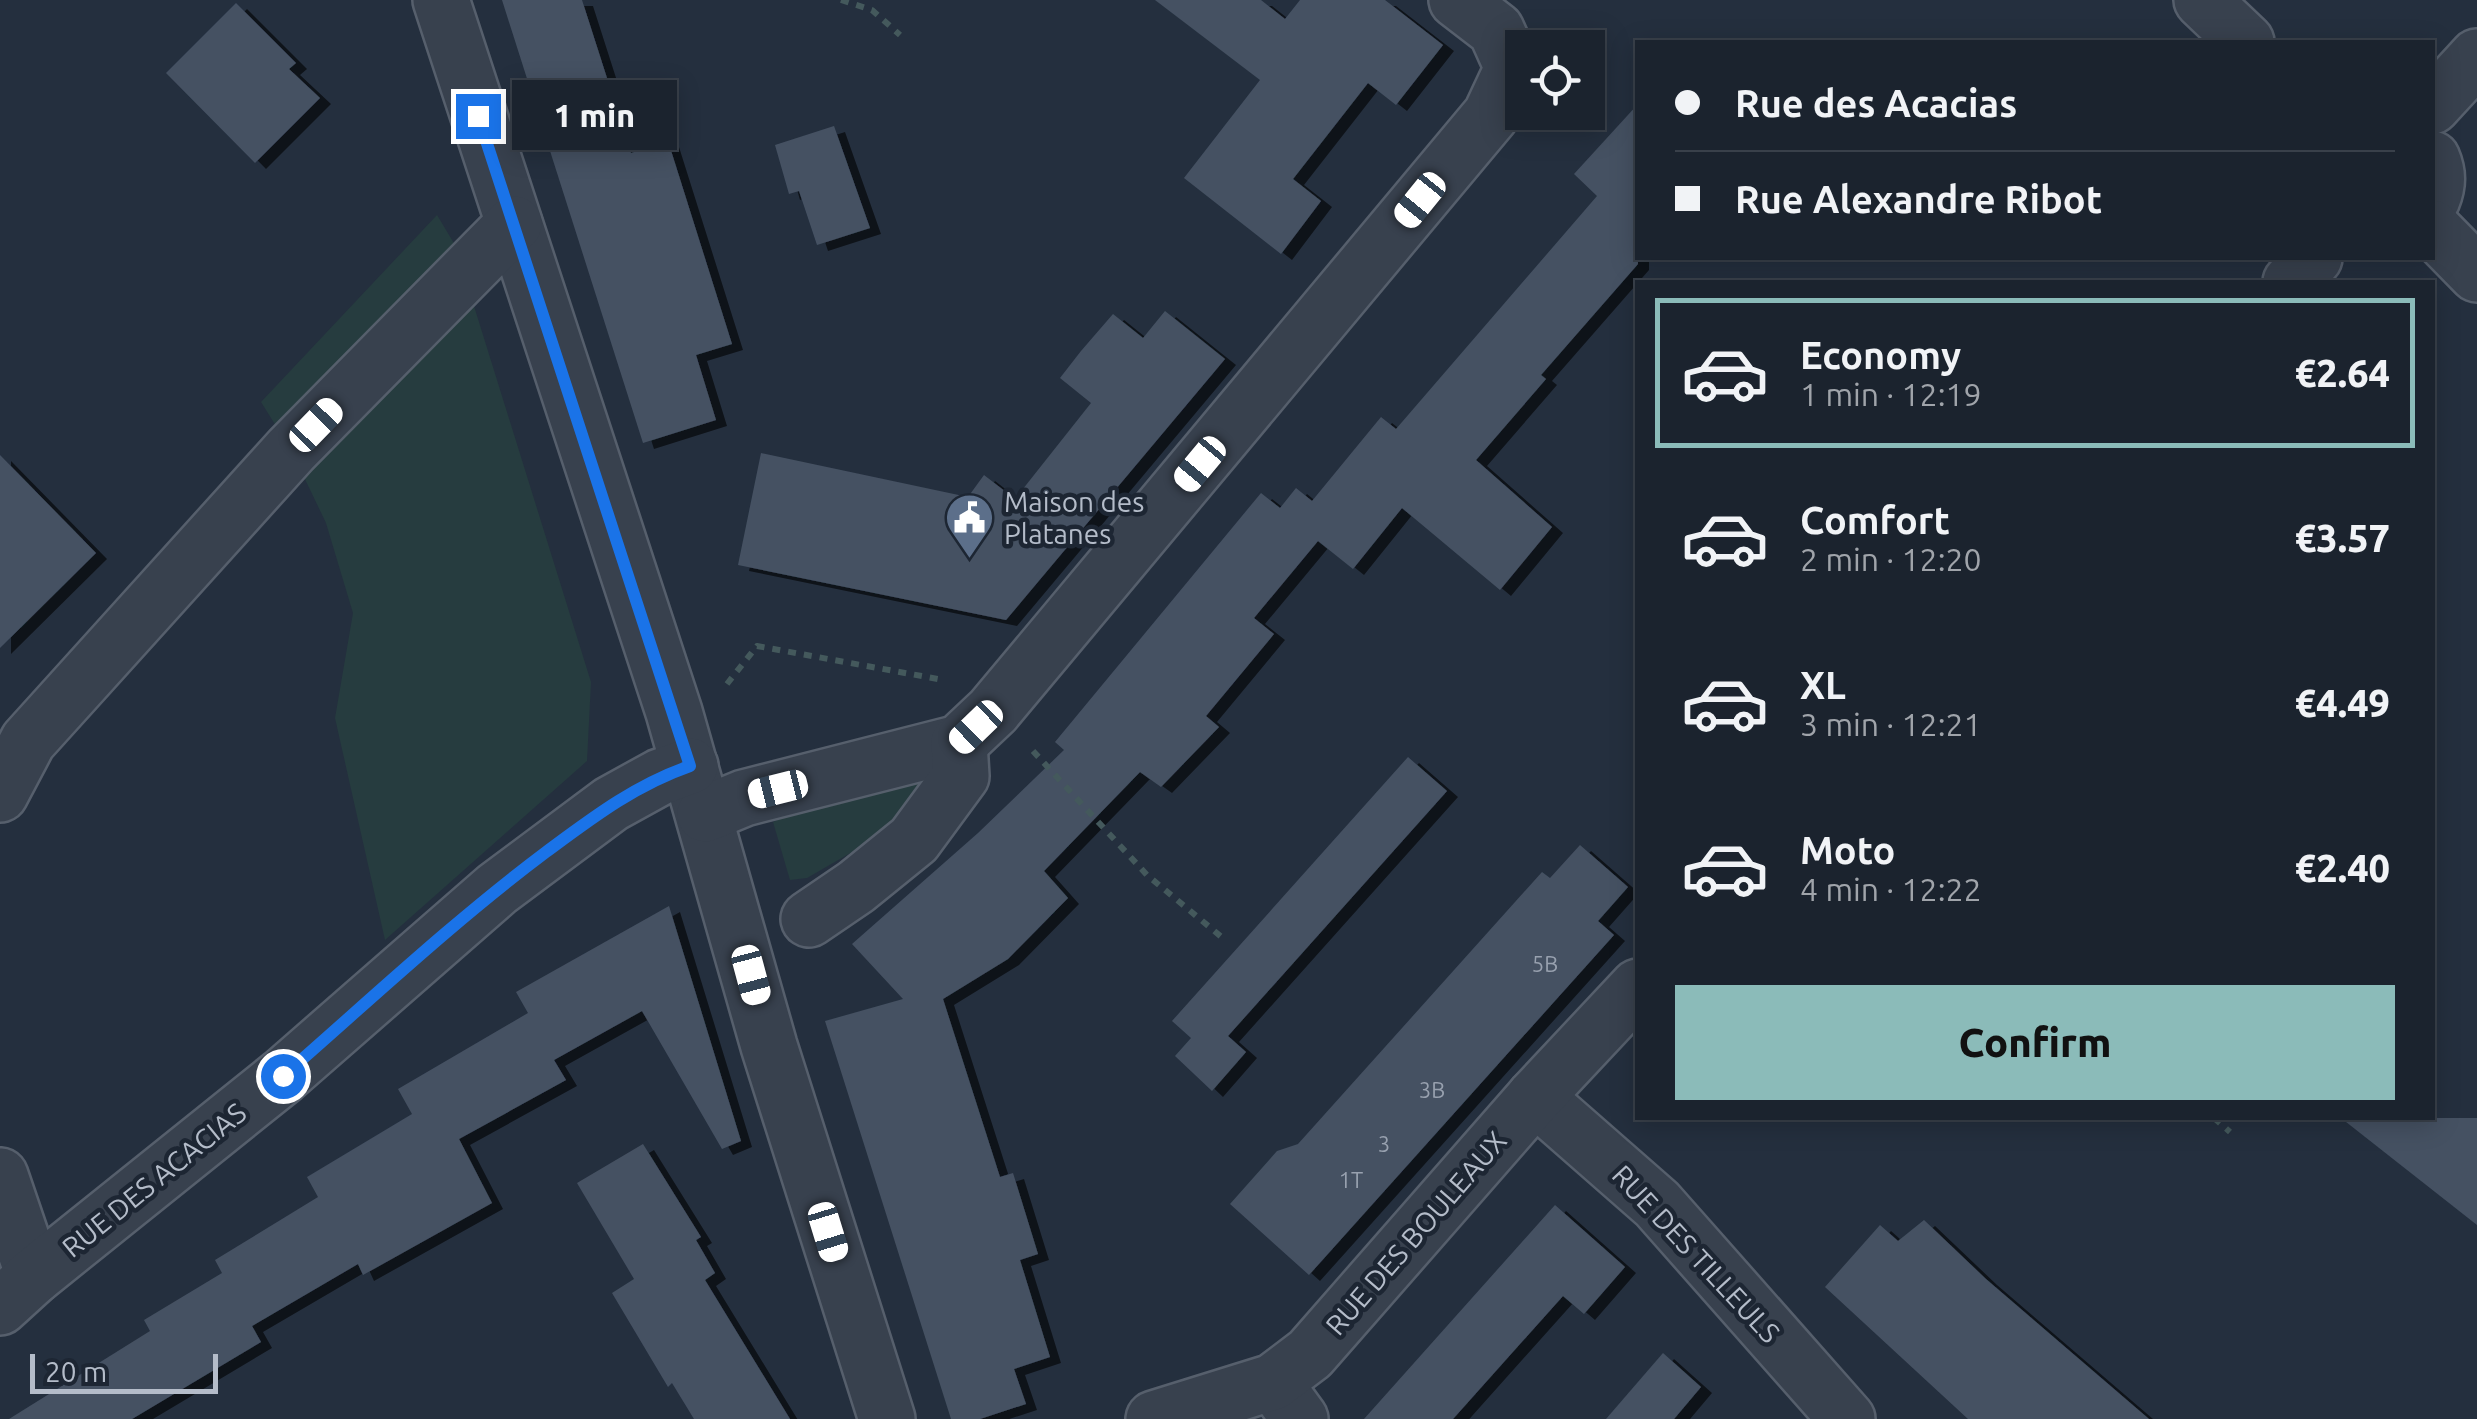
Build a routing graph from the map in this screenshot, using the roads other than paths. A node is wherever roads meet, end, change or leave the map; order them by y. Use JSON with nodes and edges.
{"nodes":[{"id":1,"x":441,"y":0,"type":"edge"},
{"id":2,"x":1457,"y":0,"type":"edge"},
{"id":3,"x":2202,"y":0,"type":"edge"},
{"id":4,"x":2244,"y":40,"type":"edge"},
{"id":5,"x":2477,"y":57,"type":"edge"},
{"id":6,"x":2435,"y":103,"type":"edge"},
{"id":7,"x":514,"y":224,"type":"junction"},
{"id":8,"x":2435,"y":231,"type":"edge"},
{"id":9,"x":2312,"y":260,"type":"edge"},
{"id":10,"x":2477,"y":274,"type":"edge"},
{"id":11,"x":2293,"y":280,"type":"edge"},
{"id":12,"x":959,"y":744,"type":"junction"},
{"id":13,"x":698,"y":790,"type":"junction"},
{"id":14,"x":0,"y":794,"type":"edge"},
{"id":15,"x":809,"y":919,"type":"dead end"},
{"id":16,"x":1635,"y":990,"type":"edge"},
{"id":17,"x":1536,"y":1097,"type":"junction"},
{"id":18,"x":0,"y":1176,"type":"edge"},
{"id":19,"x":17,"y":1292,"type":"edge"},
{"id":20,"x":1286,"y":1401,"type":"edge"},
{"id":21,"x":887,"y":1419,"type":"edge"},
{"id":22,"x":1154,"y":1419,"type":"edge"},
{"id":23,"x":1848,"y":1419,"type":"edge"}],
"edges":[{"from":1,"to":7,"type":"street"},
{"from":2,"to":12,"type":"street"},
{"from":3,"to":4,"type":"street"},
{"from":5,"to":6,"type":"street"},
{"from":7,"to":13,"type":"street"},
{"from":7,"to":14,"type":"street"},
{"from":8,"to":10,"type":"street"},
{"from":9,"to":11,"type":"street"},
{"from":12,"to":13,"type":"street","name":"RUE DES ACACIAS"},
{"from":12,"to":15,"type":"street"},
{"from":13,"to":19,"type":"street","name":"RUE DES ACACIAS"},
{"from":13,"to":21,"type":"street"},
{"from":16,"to":17,"type":"street","name":"RUE DES BOULEAUX"},
{"from":17,"to":20,"type":"street","name":"RUE DES BOULEAUX"},
{"from":17,"to":23,"type":"street","name":"RUE DES TILLEULS"},
{"from":18,"to":19,"type":"street"},
{"from":20,"to":22,"type":"street","name":"RUE DES BOULEAUX"}]}
